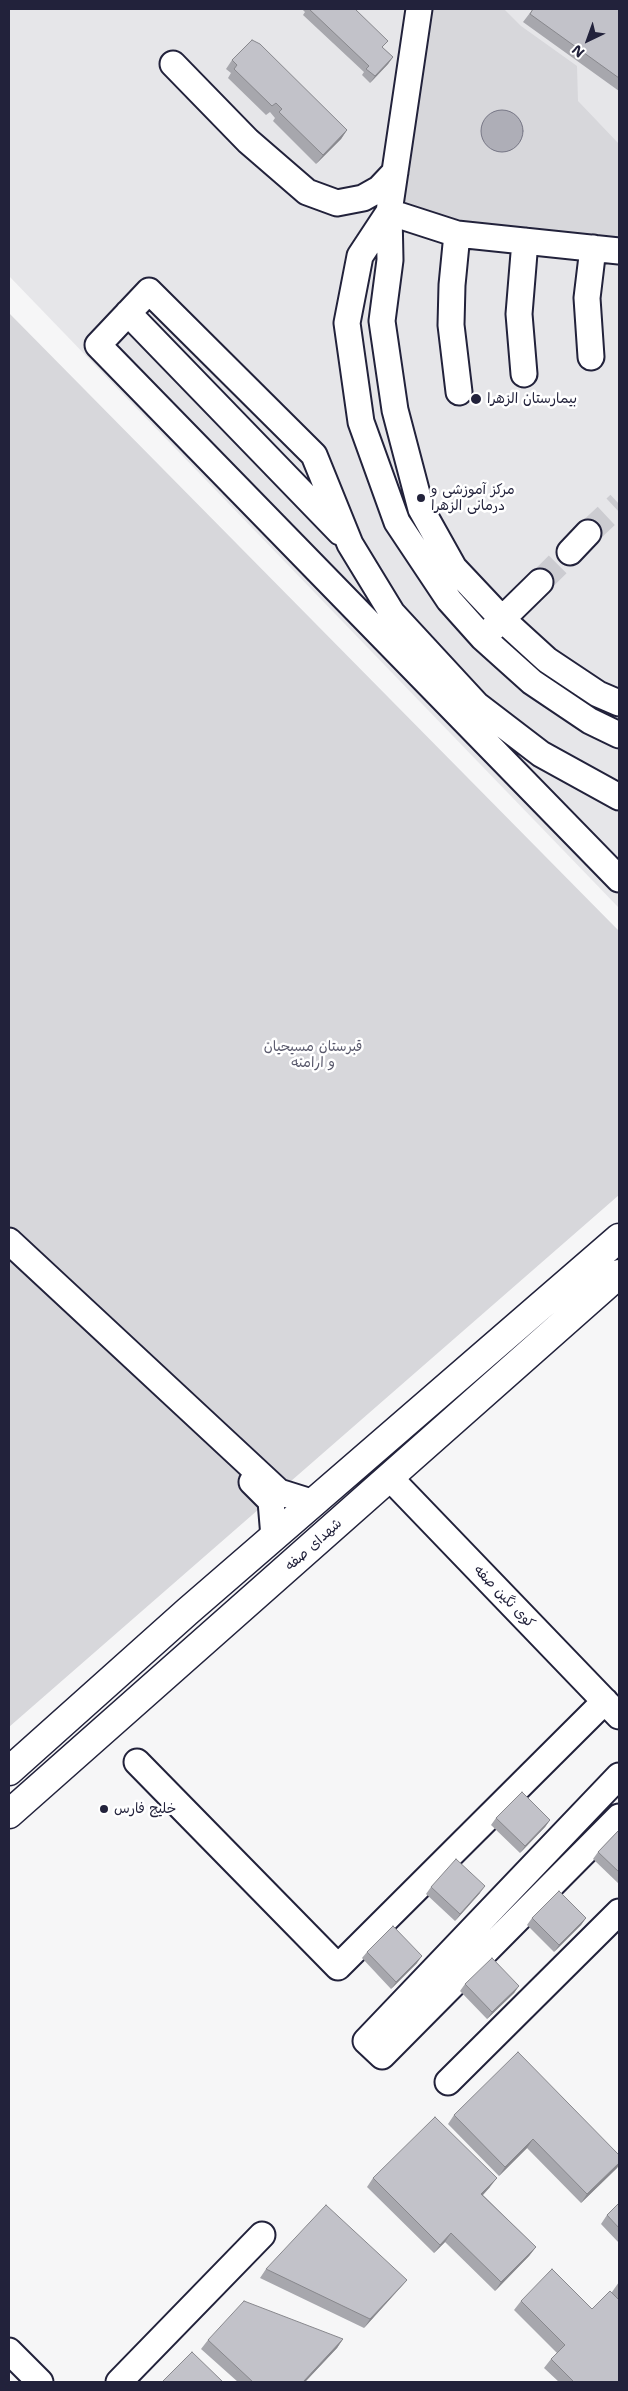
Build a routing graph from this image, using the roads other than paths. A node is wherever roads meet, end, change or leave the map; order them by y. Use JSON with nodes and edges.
{"nodes":[{"id":1,"x":419,"y":9,"type":"edge"},
{"id":2,"x":173,"y":64,"type":"dead end"},
{"id":3,"x":395,"y":172,"type":"junction"},
{"id":4,"x":389,"y":212,"type":"junction"},
{"id":5,"x":457,"y":234,"type":"junction"},
{"id":6,"x":525,"y":241,"type":"junction"},
{"id":7,"x":593,"y":248,"type":"junction"},
{"id":8,"x":619,"y":251,"type":"edge"},
{"id":9,"x":356,"y":276,"type":"junction"},
{"id":10,"x":387,"y":277,"type":"junction"},
{"id":11,"x":128,"y":313,"type":"junction"},
{"id":12,"x":591,"y":357,"type":"dead end"},
{"id":13,"x":524,"y":374,"type":"dead end"},
{"id":14,"x":459,"y":392,"type":"dead end"},
{"id":15,"x":395,"y":410,"type":"junction"},
{"id":16,"x":360,"y":422,"type":"junction"},
{"id":17,"x":588,"y":533,"type":"tunnel mouth"},
{"id":18,"x":350,"y":543,"type":"junction"},
{"id":19,"x":570,"y":552,"type":"tunnel mouth"},
{"id":20,"x":540,"y":582,"type":"tunnel mouth"},
{"id":21,"x":502,"y":619,"type":"junction"},
{"id":22,"x":483,"y":638,"type":"junction"},
{"id":23,"x":619,"y":703,"type":"edge"},
{"id":24,"x":619,"y":735,"type":"edge"},
{"id":25,"x":610,"y":792,"type":"edge"},
{"id":26,"x":619,"y":808,"type":"edge"},
{"id":27,"x":619,"y":879,"type":"edge"},
{"id":28,"x":619,"y":1238,"type":"edge"},
{"id":29,"x":9,"y":1241,"type":"edge"},
{"id":30,"x":9,"y":1256,"type":"edge"},
{"id":31,"x":619,"y":1274,"type":"edge"},
{"id":32,"x":390,"y":1478,"type":"junction"},
{"id":33,"x":314,"y":1503,"type":"junction"},
{"id":34,"x":274,"y":1537,"type":"junction"},
{"id":35,"x":87,"y":1702,"type":"junction"},
{"id":36,"x":612,"y":1708,"type":"edge"},
{"id":37,"x":108,"y":1726,"type":"junction"},
{"id":38,"x":137,"y":1762,"type":"dead end"},
{"id":39,"x":9,"y":1771,"type":"edge"},
{"id":40,"x":619,"y":1776,"type":"edge"},
{"id":41,"x":9,"y":1814,"type":"edge"},
{"id":42,"x":619,"y":1816,"type":"edge"},
{"id":43,"x":619,"y":1912,"type":"edge"},
{"id":44,"x":448,"y":2082,"type":"dead end"},
{"id":45,"x":262,"y":2235,"type":"dead end"},
{"id":46,"x":9,"y":2351,"type":"edge"},
{"id":47,"x":40,"y":2382,"type":"edge"},
{"id":48,"x":119,"y":2382,"type":"edge"}],
"edges":[{"from":1,"to":3,"type":"street"},
{"from":2,"to":3,"type":"street"},
{"from":3,"to":4,"type":"street"},
{"from":4,"to":5,"type":"street"},
{"from":4,"to":9,"type":"street"},
{"from":4,"to":10,"type":"street"},
{"from":5,"to":6,"type":"street"},
{"from":5,"to":14,"type":"street"},
{"from":6,"to":7,"type":"street"},
{"from":6,"to":13,"type":"street"},
{"from":7,"to":8,"type":"street"},
{"from":7,"to":12,"type":"street"},
{"from":9,"to":10,"type":"street"},
{"from":9,"to":16,"type":"street"},
{"from":10,"to":15,"type":"street"},
{"from":11,"to":18,"type":"street"},
{"from":11,"to":18,"type":"street"},
{"from":11,"to":27,"type":"street"},
{"from":15,"to":16,"type":"street"},
{"from":15,"to":21,"type":"street"},
{"from":16,"to":22,"type":"street"},
{"from":17,"to":19,"type":"street"},
{"from":18,"to":25,"type":"street"},
{"from":20,"to":21,"type":"street"},
{"from":21,"to":22,"type":"street"},
{"from":21,"to":23,"type":"street"},
{"from":22,"to":24,"type":"street"},
{"from":25,"to":26,"type":"street"},
{"from":28,"to":33,"type":"main road"},
{"from":29,"to":33,"type":"street"},
{"from":30,"to":34,"type":"street"},
{"from":31,"to":32,"type":"main road","name":"شهدای صفه"},
{"from":32,"to":36,"type":"street","name":"کوی نگین صفه"},
{"from":32,"to":37,"type":"main road","name":"شهدای صفه"},
{"from":33,"to":34,"type":"main road"},
{"from":34,"to":35,"type":"main road"},
{"from":35,"to":37,"type":"main road"},
{"from":35,"to":39,"type":"main road"},
{"from":36,"to":38,"type":"street"},
{"from":37,"to":41,"type":"main road","name":"شهدای صفه"},
{"from":40,"to":42,"type":"street"},
{"from":43,"to":44,"type":"street"},
{"from":45,"to":48,"type":"street"},
{"from":46,"to":47,"type":"street"}]}
